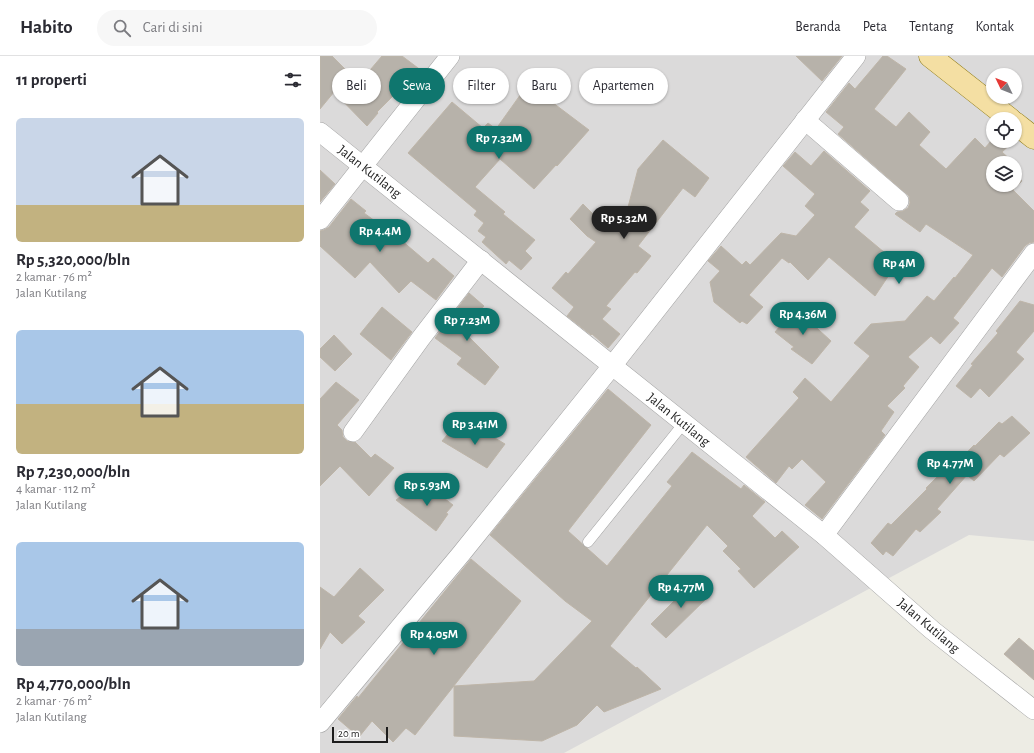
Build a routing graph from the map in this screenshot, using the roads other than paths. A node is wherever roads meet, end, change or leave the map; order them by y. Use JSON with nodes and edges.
{"nodes":[{"id":1,"x":450,"y":56,"type":"edge"},
{"id":2,"x":856,"y":56,"type":"edge"},
{"id":3,"x":930,"y":56,"type":"edge"},
{"id":4,"x":1001,"y":112,"type":"edge"},
{"id":5,"x":805,"y":120,"type":"junction"},
{"id":6,"x":1022,"y":129,"type":"edge"},
{"id":7,"x":320,"y":132,"type":"edge"},
{"id":8,"x":1034,"y":138,"type":"edge"},
{"id":9,"x":364,"y":166,"type":"junction"},
{"id":10,"x":899,"y":201,"type":"dead end"},
{"id":11,"x":320,"y":220,"type":"edge"},
{"id":12,"x":1034,"y":253,"type":"edge"},
{"id":13,"x":481,"y":260,"type":"junction"},
{"id":14,"x":612,"y":366,"type":"junction"},
{"id":15,"x":684,"y":423,"type":"junction"},
{"id":16,"x":353,"y":432,"type":"dead end"},
{"id":17,"x":824,"y":535,"type":"junction"},
{"id":18,"x":588,"y":542,"type":"dead end"},
{"id":19,"x":1034,"y":710,"type":"edge"},
{"id":20,"x":320,"y":723,"type":"edge"}],
"edges":[{"from":1,"to":9,"type":"street"},
{"from":2,"to":5,"type":"street"},
{"from":3,"to":4,"type":"main road"},
{"from":5,"to":10,"type":"street"},
{"from":5,"to":14,"type":"street"},
{"from":6,"to":8,"type":"main road"},
{"from":7,"to":9,"type":"street","name":"Jalan Kutilang"},
{"from":9,"to":11,"type":"street"},
{"from":9,"to":13,"type":"street","name":"Jalan Kutilang"},
{"from":12,"to":17,"type":"street"},
{"from":13,"to":14,"type":"street","name":"Jalan Kutilang"},
{"from":13,"to":16,"type":"street"},
{"from":14,"to":15,"type":"street","name":"Jalan Kutilang"},
{"from":14,"to":20,"type":"street"},
{"from":15,"to":17,"type":"street","name":"Jalan Kutilang"},
{"from":15,"to":18,"type":"lane"},
{"from":17,"to":19,"type":"street","name":"Jalan Kutilang"}]}
